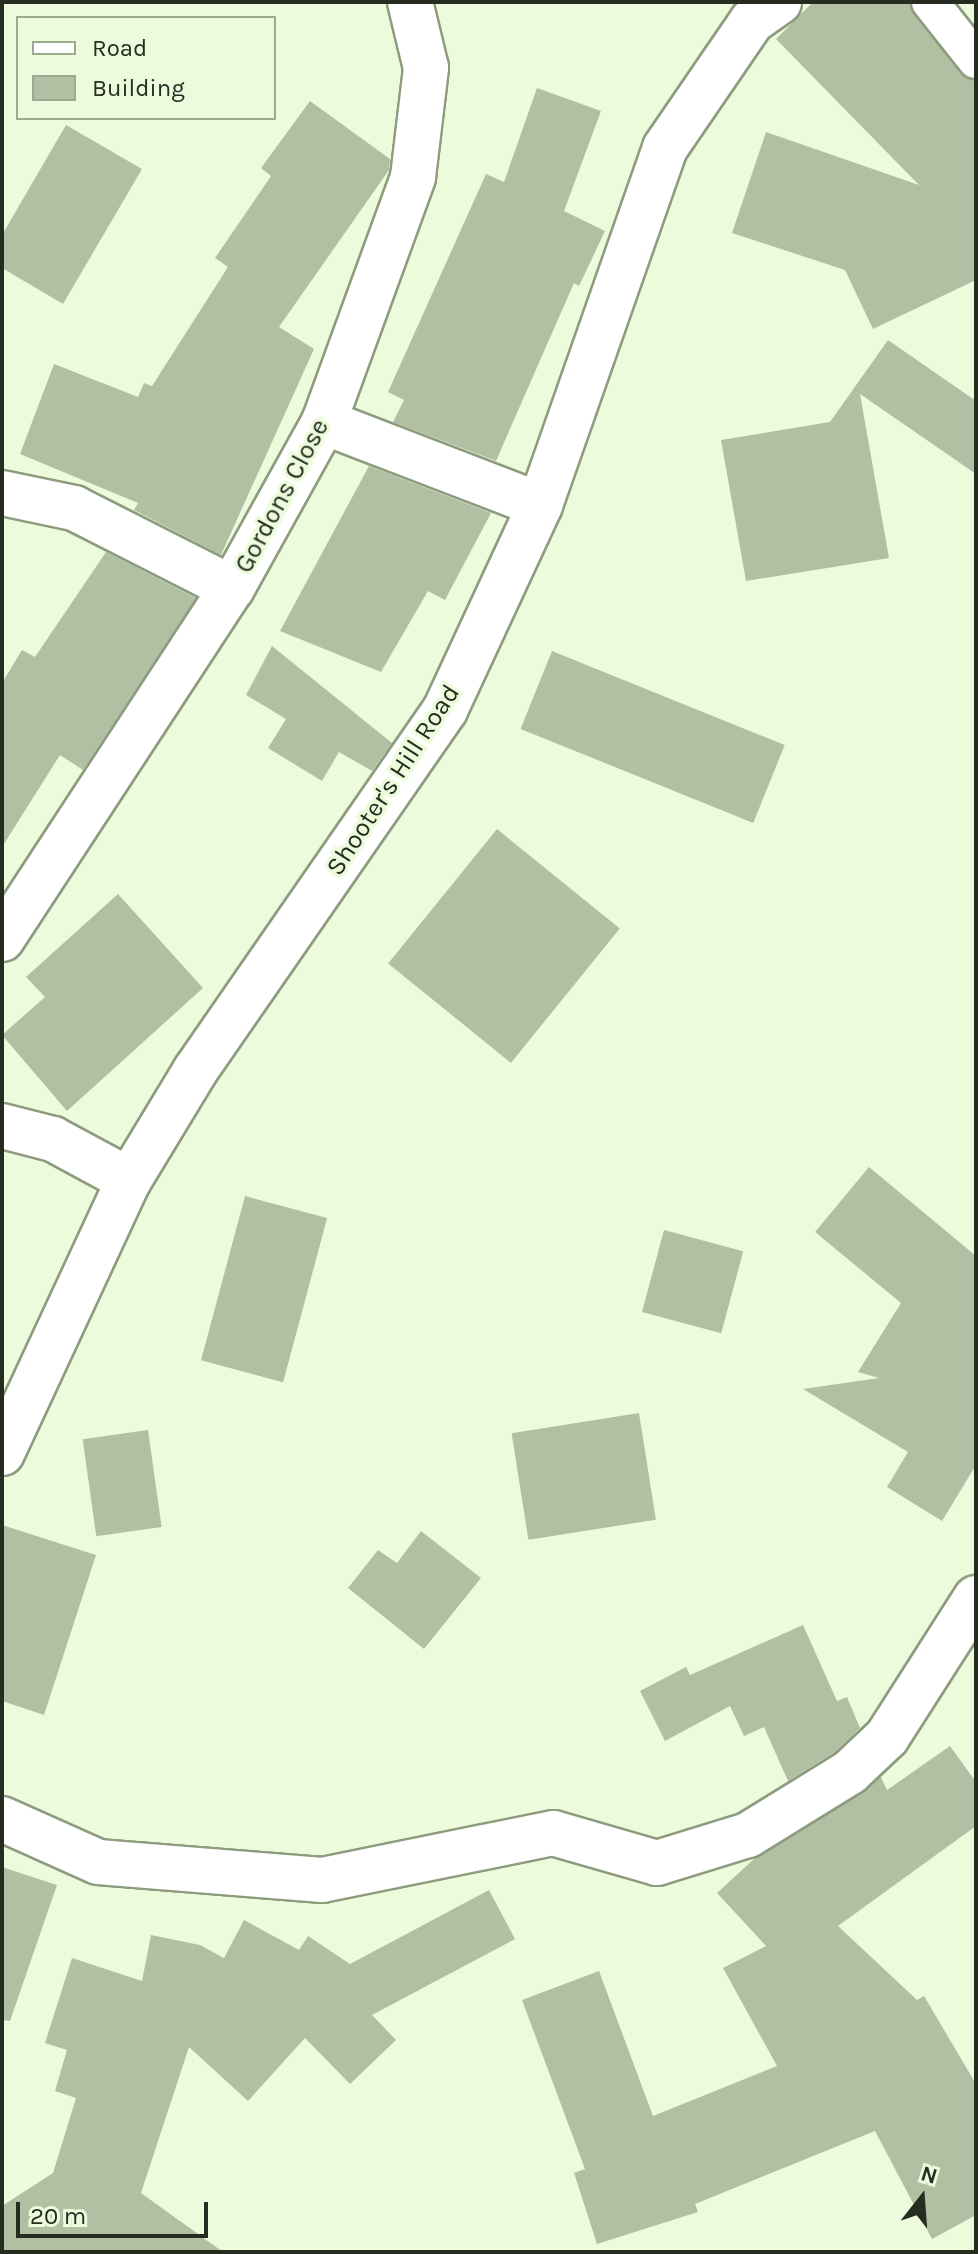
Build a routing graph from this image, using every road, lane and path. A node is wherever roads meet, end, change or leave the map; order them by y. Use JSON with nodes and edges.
{"nodes":[{"id":1,"x":410,"y":2,"type":"edge"},
{"id":2,"x":779,"y":2,"type":"edge"},
{"id":3,"x":930,"y":2,"type":"edge"},
{"id":4,"x":976,"y":60,"type":"edge"},
{"id":5,"x":324,"y":422,"type":"junction"},
{"id":6,"x":2,"y":493,"type":"edge"},
{"id":7,"x":540,"y":505,"type":"junction"},
{"id":8,"x":232,"y":588,"type":"junction"},
{"id":9,"x":2,"y":939,"type":"edge"},
{"id":10,"x":2,"y":1126,"type":"edge"},
{"id":11,"x":129,"y":1180,"type":"junction"},
{"id":12,"x":2,"y":1453,"type":"edge"},
{"id":13,"x":976,"y":1598,"type":"edge"},
{"id":14,"x":2,"y":1819,"type":"edge"}],
"edges":[{"from":1,"to":5,"type":"street","name":"Gordons Close"},
{"from":2,"to":7,"type":"street","name":"Shooter's Hill Road"},
{"from":3,"to":4,"type":"lane"},
{"from":5,"to":7,"type":"street"},
{"from":5,"to":8,"type":"street","name":"Gordons Close"},
{"from":6,"to":8,"type":"street"},
{"from":7,"to":11,"type":"street","name":"Shooter's Hill Road"},
{"from":8,"to":9,"type":"street","name":"Gordons Close"},
{"from":10,"to":11,"type":"street"},
{"from":11,"to":12,"type":"street","name":"Shooter's Hill Road"},
{"from":13,"to":14,"type":"street"}]}
